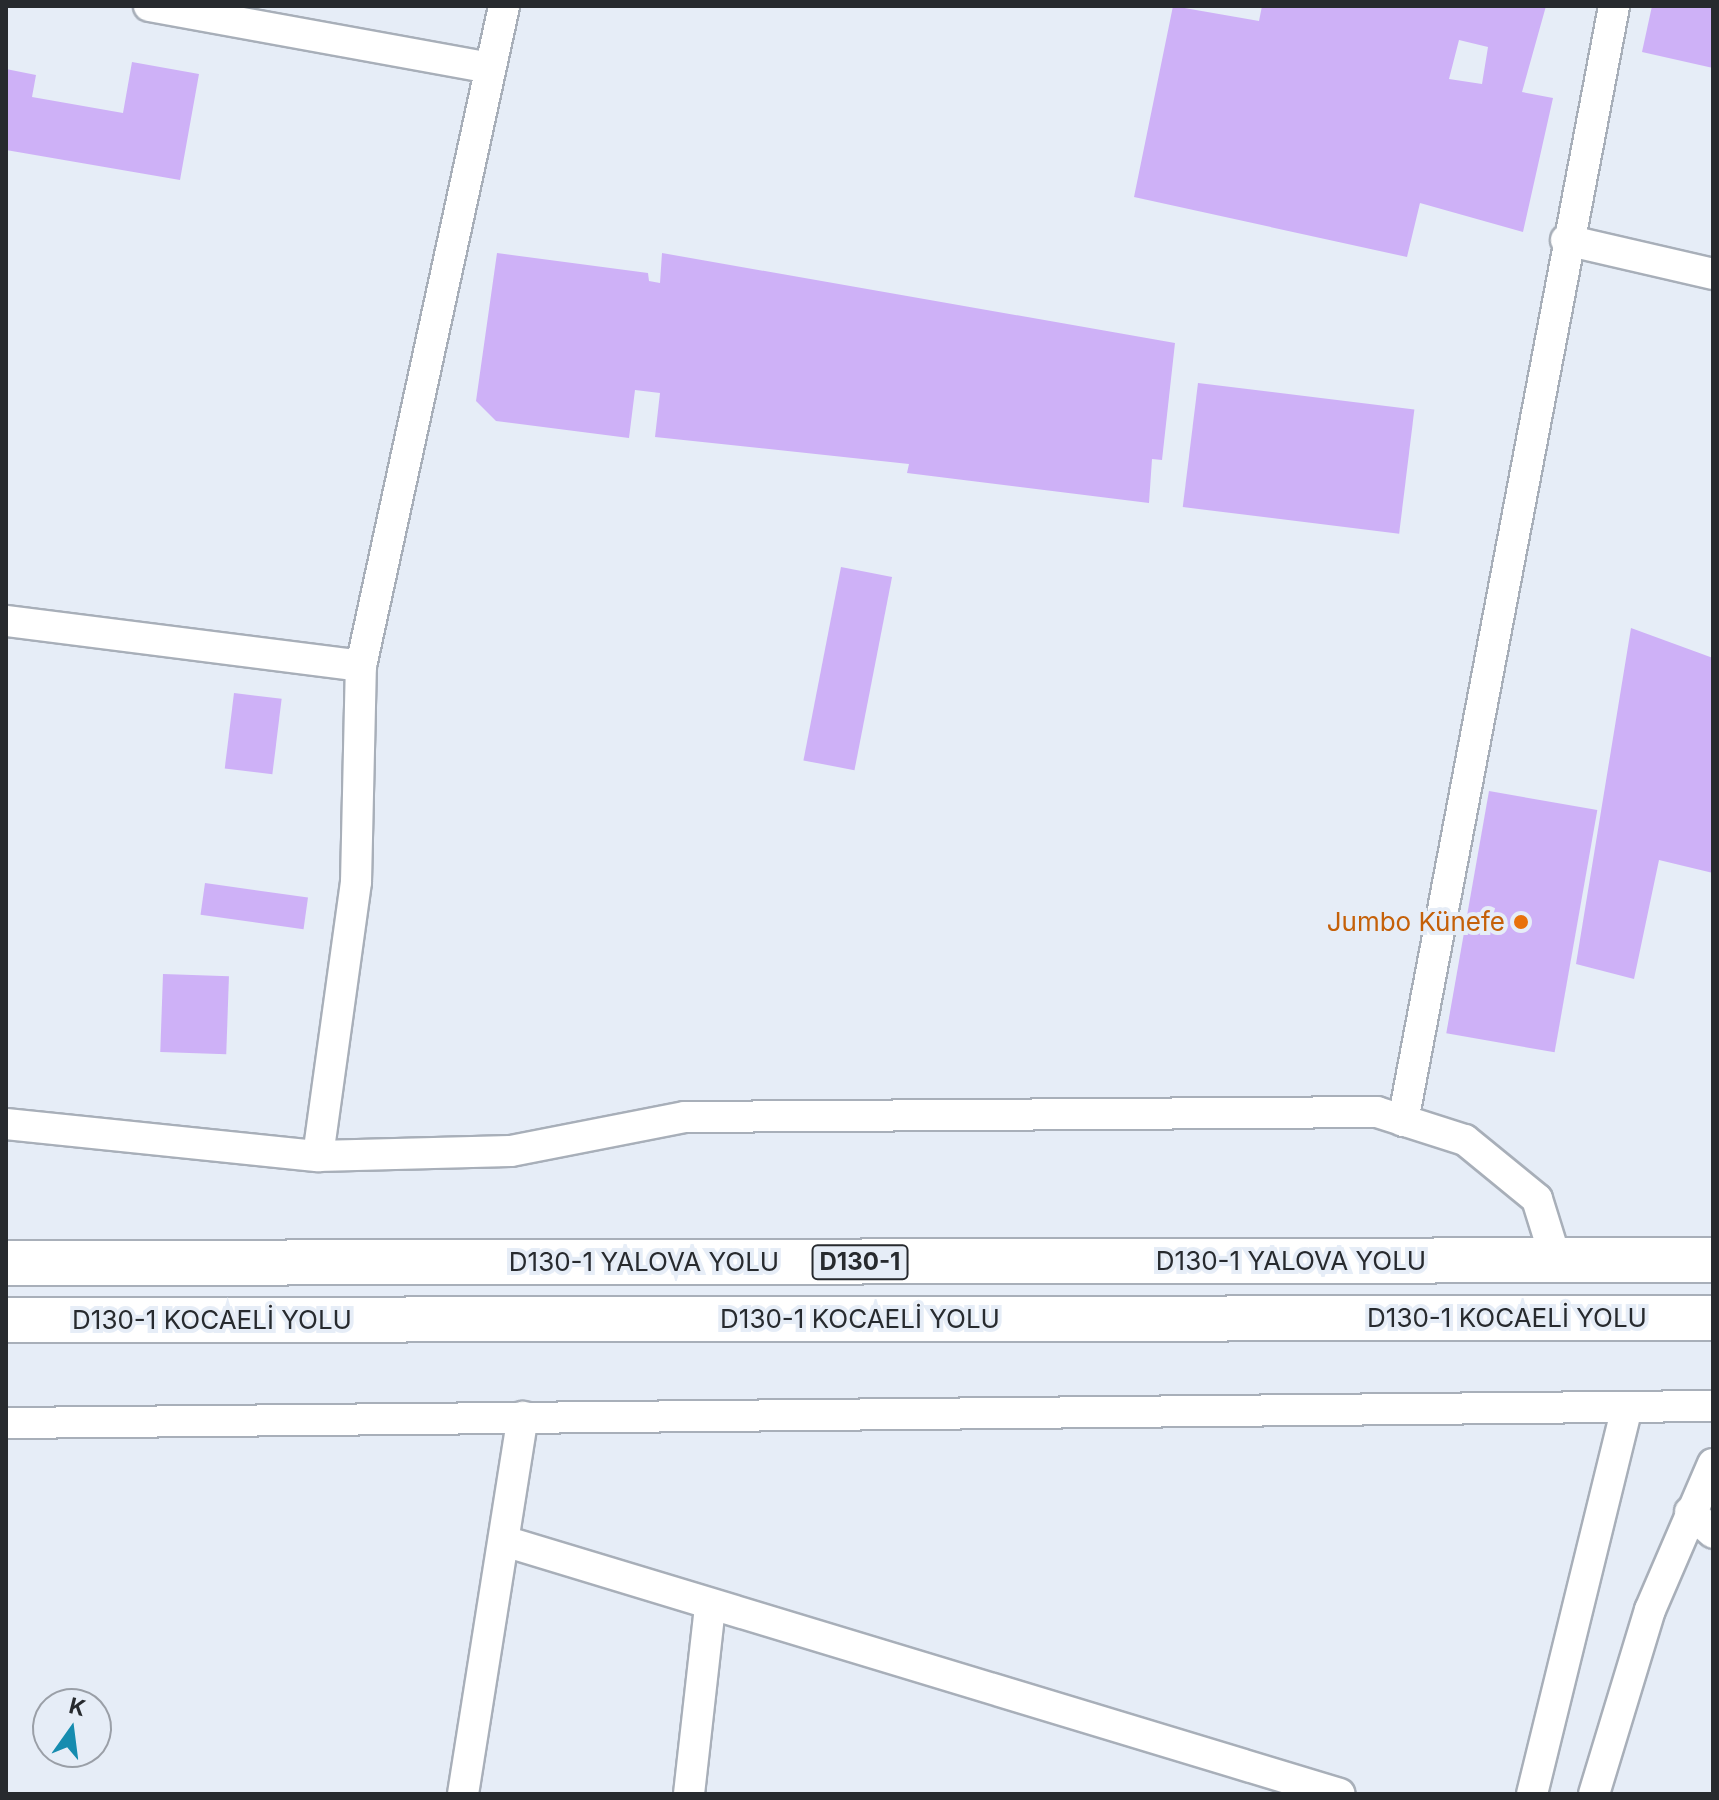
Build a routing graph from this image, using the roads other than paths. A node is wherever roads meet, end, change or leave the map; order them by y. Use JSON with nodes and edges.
{"nodes":[{"id":1,"x":149,"y":6,"type":"edge"},
{"id":2,"x":504,"y":6,"type":"edge"},
{"id":3,"x":1614,"y":6,"type":"edge"},
{"id":4,"x":489,"y":68,"type":"junction"},
{"id":5,"x":1566,"y":240,"type":"junction"},
{"id":6,"x":1713,"y":274,"type":"edge"},
{"id":7,"x":6,"y":621,"type":"edge"},
{"id":8,"x":361,"y":666,"type":"junction"},
{"id":9,"x":1403,"y":1121,"type":"junction"},
{"id":10,"x":6,"y":1124,"type":"edge"},
{"id":11,"x":318,"y":1156,"type":"junction"},
{"id":12,"x":1556,"y":1260,"type":"junction"},
{"id":13,"x":1713,"y":1260,"type":"edge"},
{"id":14,"x":6,"y":1263,"type":"edge"},
{"id":15,"x":1713,"y":1318,"type":"edge"},
{"id":16,"x":6,"y":1320,"type":"edge"},
{"id":17,"x":1713,"y":1406,"type":"edge"},
{"id":18,"x":1627,"y":1408,"type":"junction"},
{"id":19,"x":523,"y":1417,"type":"junction"},
{"id":20,"x":6,"y":1423,"type":"edge"},
{"id":21,"x":1713,"y":1464,"type":"edge"},
{"id":22,"x":1690,"y":1512,"type":"junction"},
{"id":23,"x":1713,"y":1533,"type":"edge"},
{"id":24,"x":504,"y":1541,"type":"junction"},
{"id":25,"x":710,"y":1607,"type":"junction"},
{"id":26,"x":463,"y":1794,"type":"edge"},
{"id":27,"x":689,"y":1794,"type":"edge"},
{"id":28,"x":1336,"y":1794,"type":"edge"},
{"id":29,"x":1532,"y":1794,"type":"edge"},
{"id":30,"x":1594,"y":1794,"type":"edge"}],
"edges":[{"from":1,"to":4,"type":"street"},
{"from":2,"to":4,"type":"street"},
{"from":3,"to":5,"type":"street"},
{"from":4,"to":8,"type":"street"},
{"from":5,"to":6,"type":"street"},
{"from":5,"to":9,"type":"street"},
{"from":7,"to":8,"type":"street"},
{"from":8,"to":11,"type":"street"},
{"from":9,"to":11,"type":"street"},
{"from":9,"to":12,"type":"street"},
{"from":10,"to":11,"type":"street"},
{"from":12,"to":13,"type":"highway","name":"D130-1 YALOVA YOLU","number":"D130-1"},
{"from":12,"to":14,"type":"highway","name":"D130-1 YALOVA YOLU","number":"D130-1"},
{"from":15,"to":16,"type":"highway","name":"D130-1 KOCAELİ YOLU","number":"D130-1"},
{"from":17,"to":18,"type":"street"},
{"from":18,"to":19,"type":"street"},
{"from":18,"to":29,"type":"street"},
{"from":19,"to":20,"type":"street"},
{"from":19,"to":24,"type":"street"},
{"from":21,"to":22,"type":"street"},
{"from":22,"to":23,"type":"street"},
{"from":22,"to":30,"type":"street"},
{"from":24,"to":25,"type":"street"},
{"from":24,"to":26,"type":"street"},
{"from":25,"to":27,"type":"street"},
{"from":25,"to":28,"type":"street"}]}
